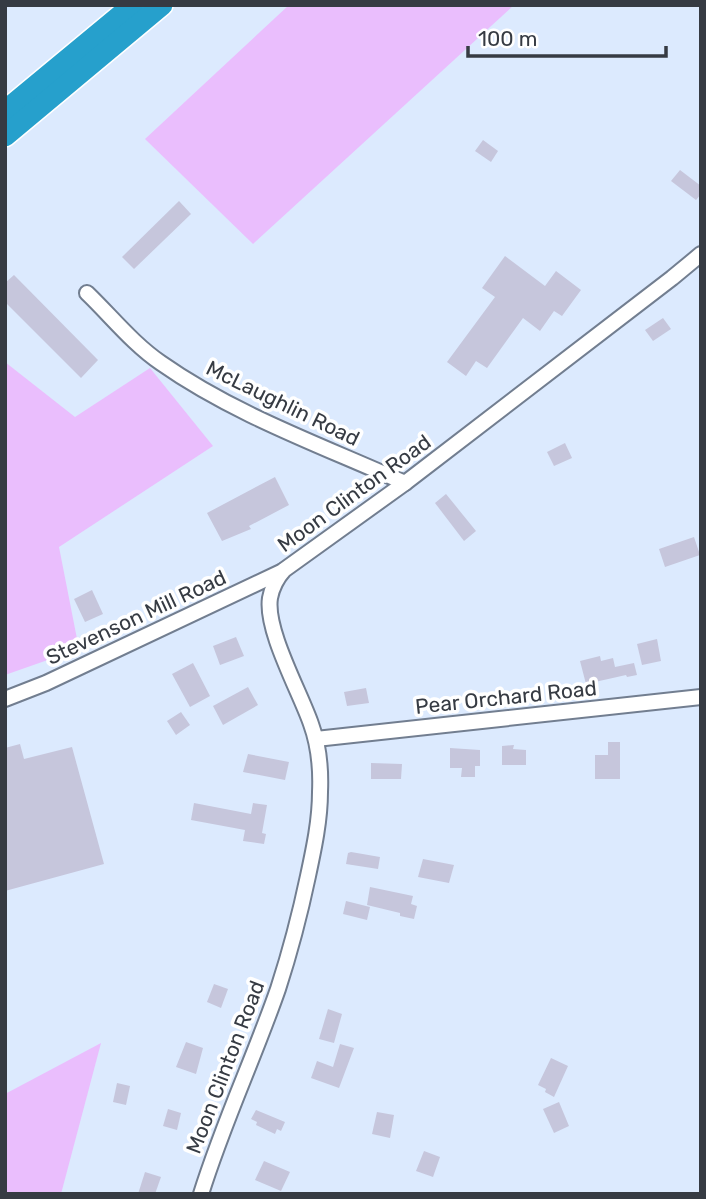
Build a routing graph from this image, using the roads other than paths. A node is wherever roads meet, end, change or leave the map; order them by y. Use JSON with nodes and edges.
{"nodes":[{"id":1,"x":133,"y":5,"type":"edge"},
{"id":2,"x":162,"y":5,"type":"edge"},
{"id":3,"x":5,"y":111,"type":"edge"},
{"id":4,"x":5,"y":136,"type":"edge"},
{"id":5,"x":701,"y":254,"type":"edge"},
{"id":6,"x":87,"y":293,"type":"dead end"},
{"id":7,"x":405,"y":483,"type":"junction"},
{"id":8,"x":284,"y":570,"type":"junction"},
{"id":9,"x":701,"y":697,"type":"edge"},
{"id":10,"x":5,"y":699,"type":"edge"},
{"id":11,"x":316,"y":739,"type":"junction"},
{"id":12,"x":201,"y":1194,"type":"edge"}],
"edges":[{"from":1,"to":3,"type":"highway"},
{"from":2,"to":4,"type":"highway"},
{"from":5,"to":7,"type":"street","name":"Moon Clinton Road"},
{"from":6,"to":7,"type":"street","name":"McLaughlin Road"},
{"from":7,"to":8,"type":"street","name":"Moon Clinton Road"},
{"from":8,"to":10,"type":"street","name":"Stevenson Mill Road"},
{"from":8,"to":11,"type":"street","name":"Moon Clinton Road"},
{"from":9,"to":11,"type":"street","name":"Pear Orchard Road"},
{"from":11,"to":12,"type":"street","name":"Moon Clinton Road"}]}
